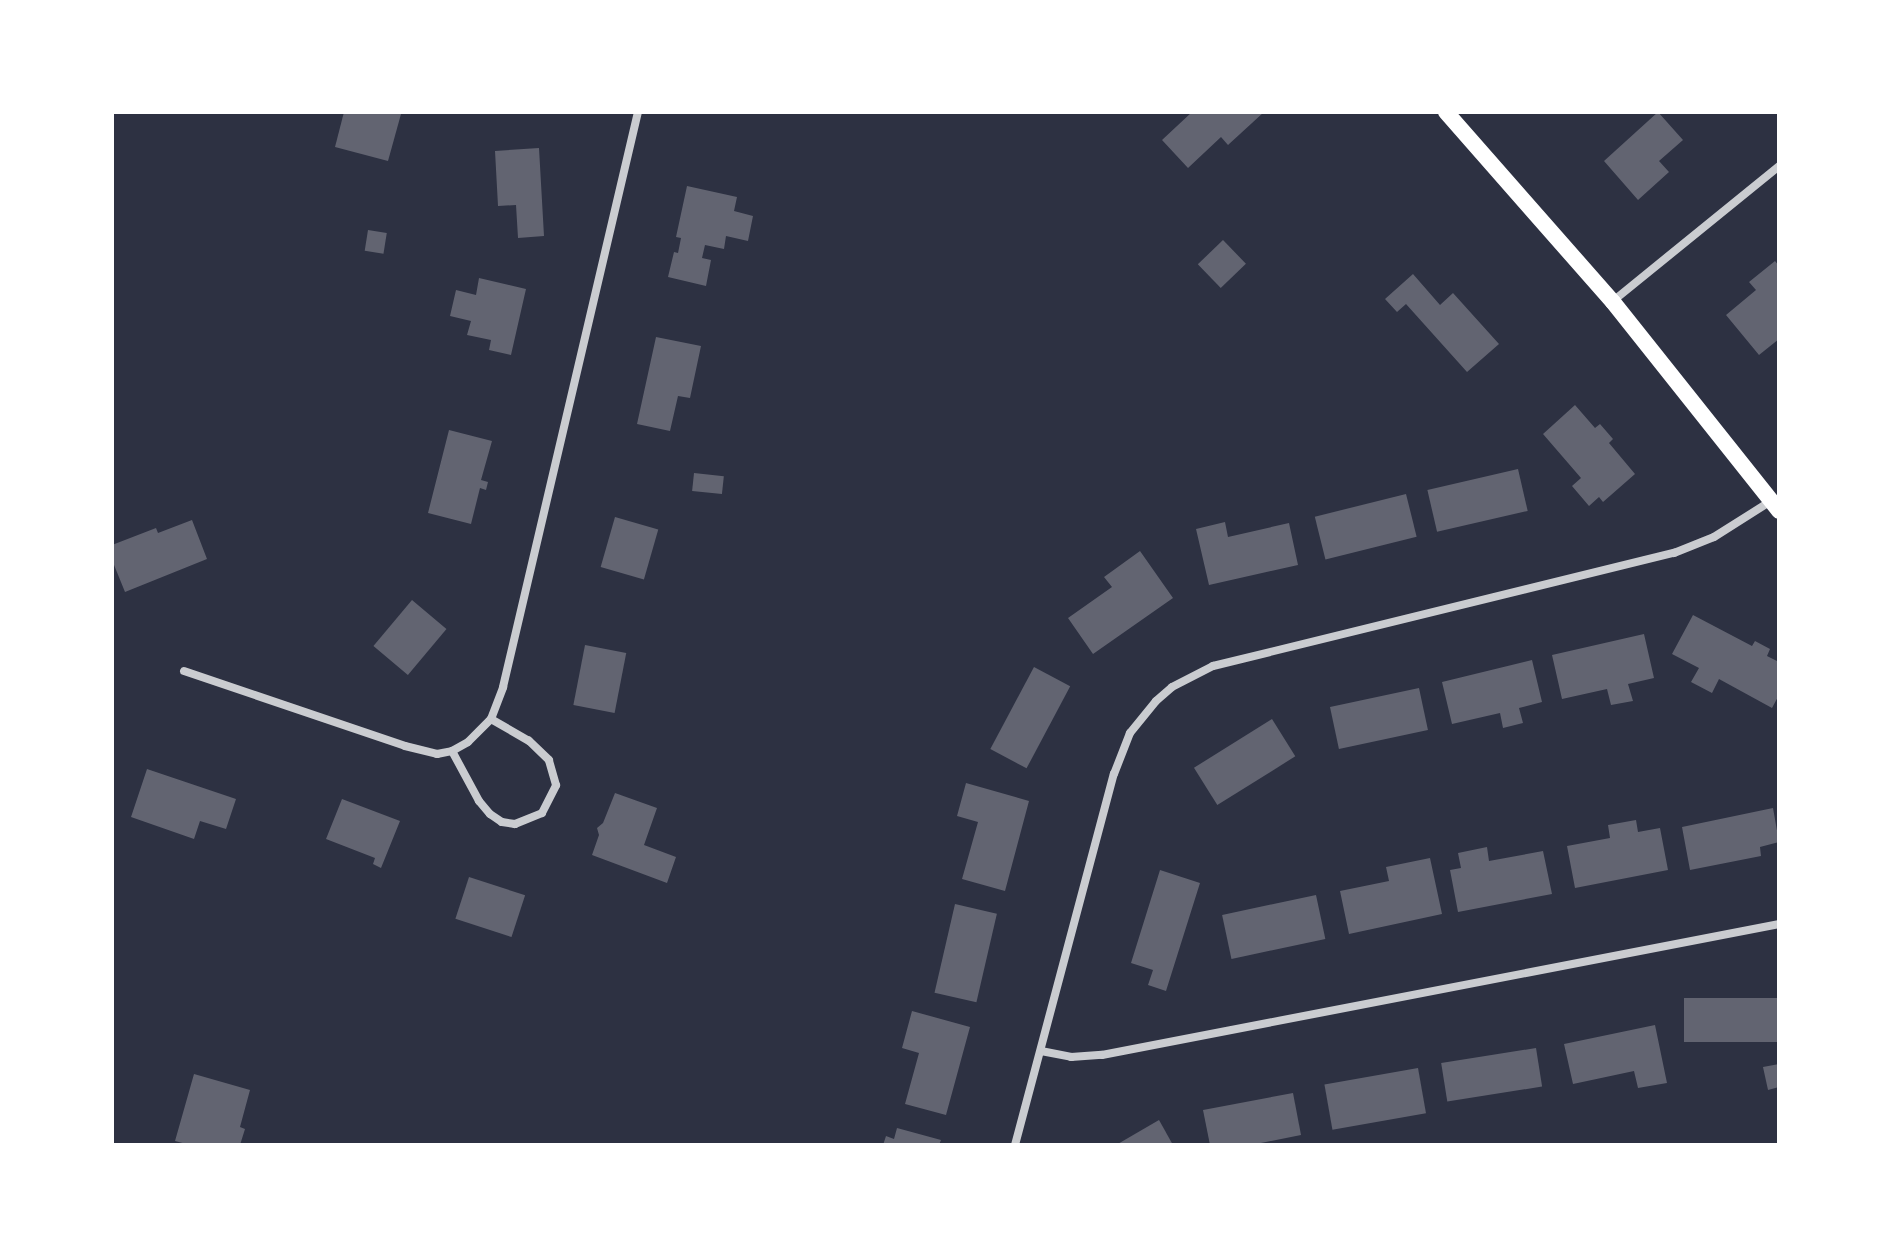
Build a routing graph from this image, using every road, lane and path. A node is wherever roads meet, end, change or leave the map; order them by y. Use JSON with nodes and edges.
{"nodes":[{"id":1,"x":638,"y":112,"type":"edge"},
{"id":2,"x":1446,"y":112,"type":"edge"},
{"id":3,"x":1779,"y":166,"type":"edge"},
{"id":4,"x":1613,"y":302,"type":"junction"},
{"id":5,"x":1775,"y":506,"type":"edge"},
{"id":6,"x":184,"y":671,"type":"dead end"},
{"id":7,"x":491,"y":719,"type":"junction"},
{"id":8,"x":452,"y":751,"type":"junction"},
{"id":9,"x":1779,"y":924,"type":"edge"},
{"id":10,"x":1041,"y":1051,"type":"junction"},
{"id":11,"x":1015,"y":1145,"type":"edge"}],
"edges":[{"from":1,"to":7,"type":"street"},
{"from":2,"to":4,"type":"main road"},
{"from":3,"to":4,"type":"street"},
{"from":4,"to":5,"type":"main road"},
{"from":5,"to":10,"type":"street"},
{"from":6,"to":8,"type":"street"},
{"from":7,"to":8,"type":"street"},
{"from":7,"to":8,"type":"street"},
{"from":9,"to":10,"type":"street"},
{"from":10,"to":11,"type":"street"}]}
